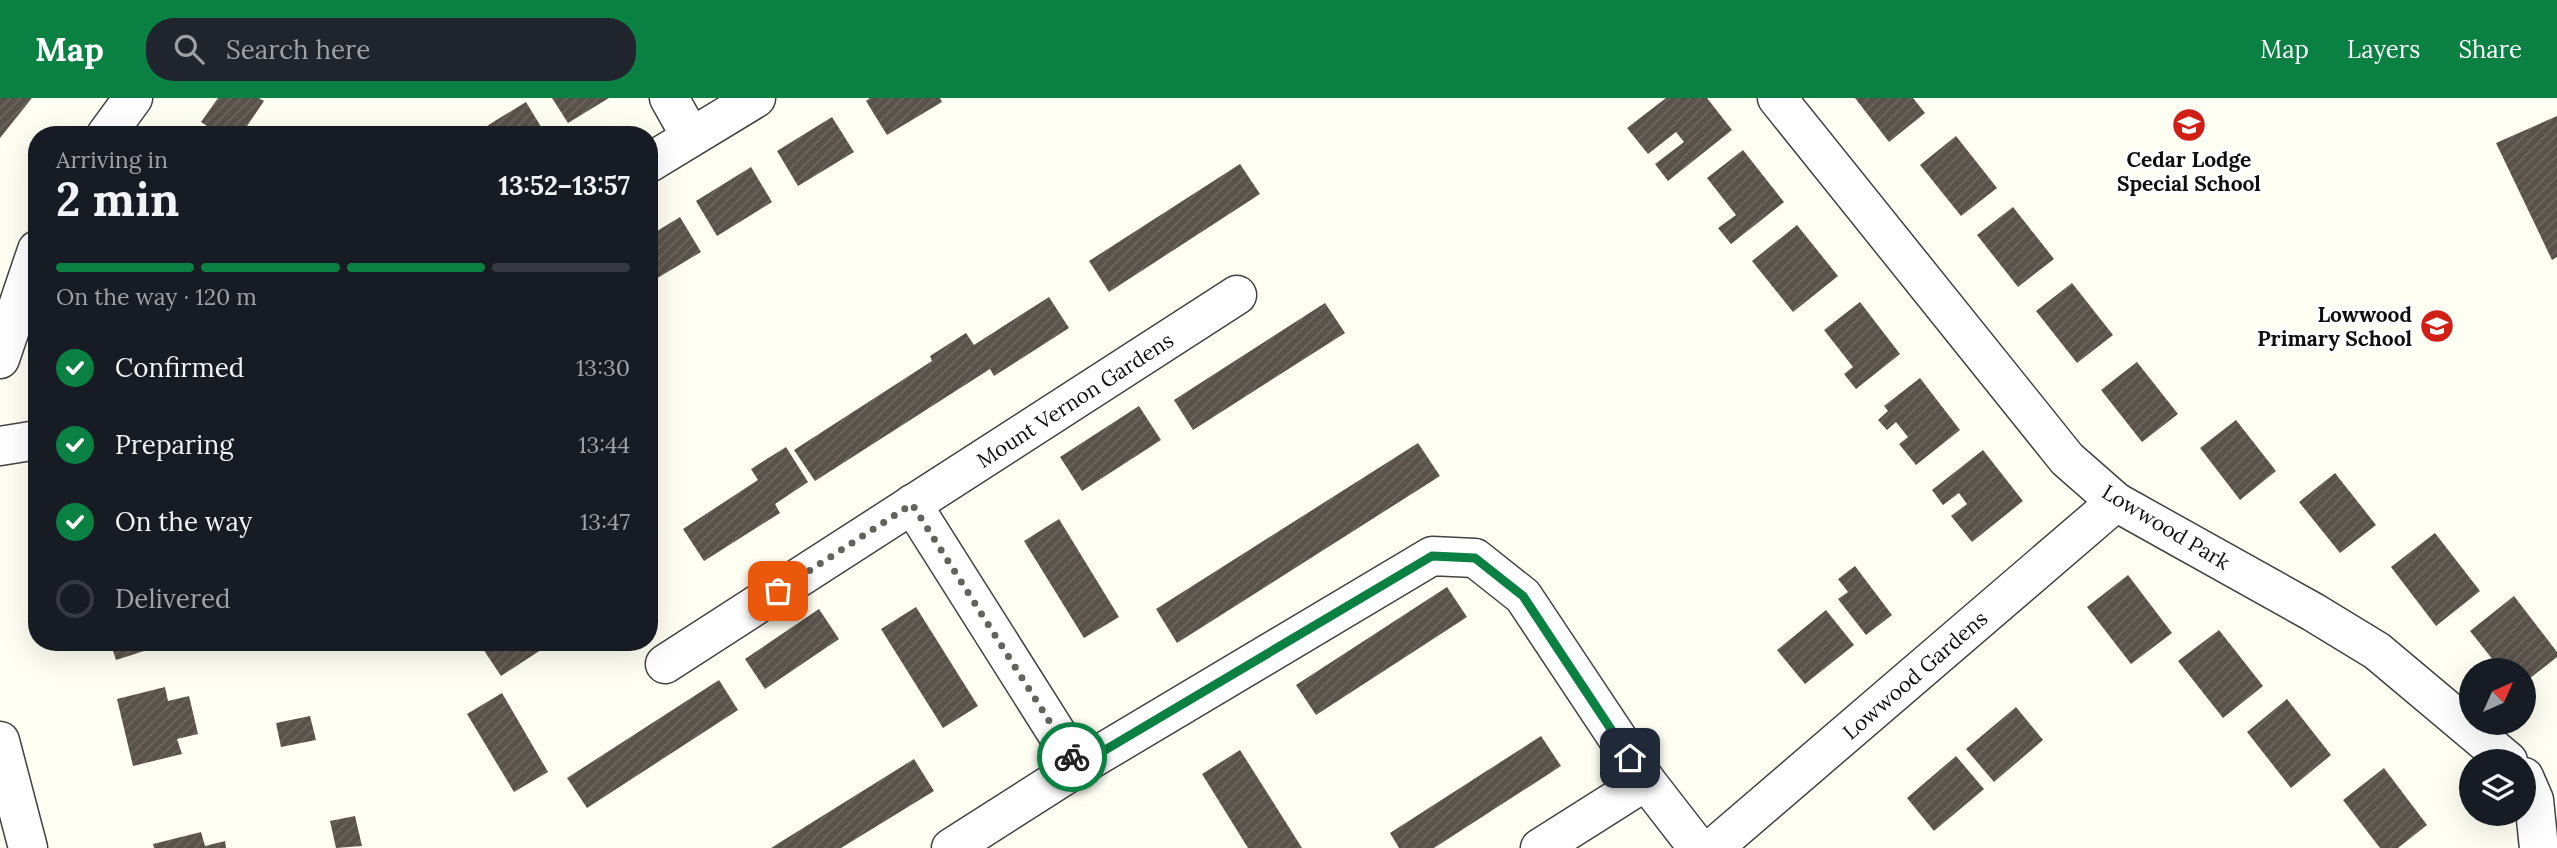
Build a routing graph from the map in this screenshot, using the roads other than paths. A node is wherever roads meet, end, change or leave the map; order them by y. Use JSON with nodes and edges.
{"nodes":[{"id":1,"x":133,"y":98,"type":"edge"},
{"id":2,"x":669,"y":98,"type":"edge"},
{"id":3,"x":756,"y":98,"type":"edge"},
{"id":4,"x":1777,"y":98,"type":"edge"},
{"id":5,"x":113,"y":126,"type":"edge"},
{"id":6,"x":691,"y":136,"type":"junction"},
{"id":7,"x":658,"y":157,"type":"edge"},
{"id":8,"x":28,"y":277,"type":"edge"},
{"id":9,"x":1237,"y":295,"type":"dead end"},
{"id":10,"x":0,"y":359,"type":"edge"},
{"id":11,"x":28,"y":441,"type":"edge"},
{"id":12,"x":0,"y":446,"type":"edge"},
{"id":13,"x":2116,"y":502,"type":"junction"},
{"id":14,"x":912,"y":504,"type":"junction"},
{"id":15,"x":665,"y":664,"type":"dead end"},
{"id":16,"x":0,"y":741,"type":"edge"},
{"id":17,"x":2494,"y":749,"type":"edge"},
{"id":18,"x":1078,"y":766,"type":"junction"},
{"id":19,"x":1646,"y":781,"type":"junction"},
{"id":20,"x":2536,"y":819,"type":"edge"},
{"id":21,"x":28,"y":848,"type":"edge"},
{"id":22,"x":951,"y":848,"type":"edge"},
{"id":23,"x":1540,"y":848,"type":"edge"},
{"id":24,"x":1698,"y":848,"type":"edge"},
{"id":25,"x":1713,"y":848,"type":"edge"},
{"id":26,"x":2539,"y":848,"type":"edge"}],
"edges":[{"from":1,"to":5,"type":"street"},
{"from":2,"to":6,"type":"street"},
{"from":3,"to":6,"type":"street"},
{"from":4,"to":13,"type":"street","name":"Lowwood Park"},
{"from":6,"to":7,"type":"street"},
{"from":8,"to":10,"type":"street"},
{"from":9,"to":14,"type":"street","name":"Mount Vernon Gardens"},
{"from":11,"to":12,"type":"street"},
{"from":13,"to":17,"type":"street","name":"Lowwood Park"},
{"from":13,"to":25,"type":"street","name":"Lowwood Gardens"},
{"from":14,"to":15,"type":"street","name":"Mount Vernon Gardens"},
{"from":14,"to":18,"type":"street"},
{"from":16,"to":21,"type":"street"},
{"from":18,"to":19,"type":"street"},
{"from":18,"to":22,"type":"street"},
{"from":19,"to":23,"type":"street"},
{"from":19,"to":24,"type":"street"},
{"from":20,"to":26,"type":"street"}]}
